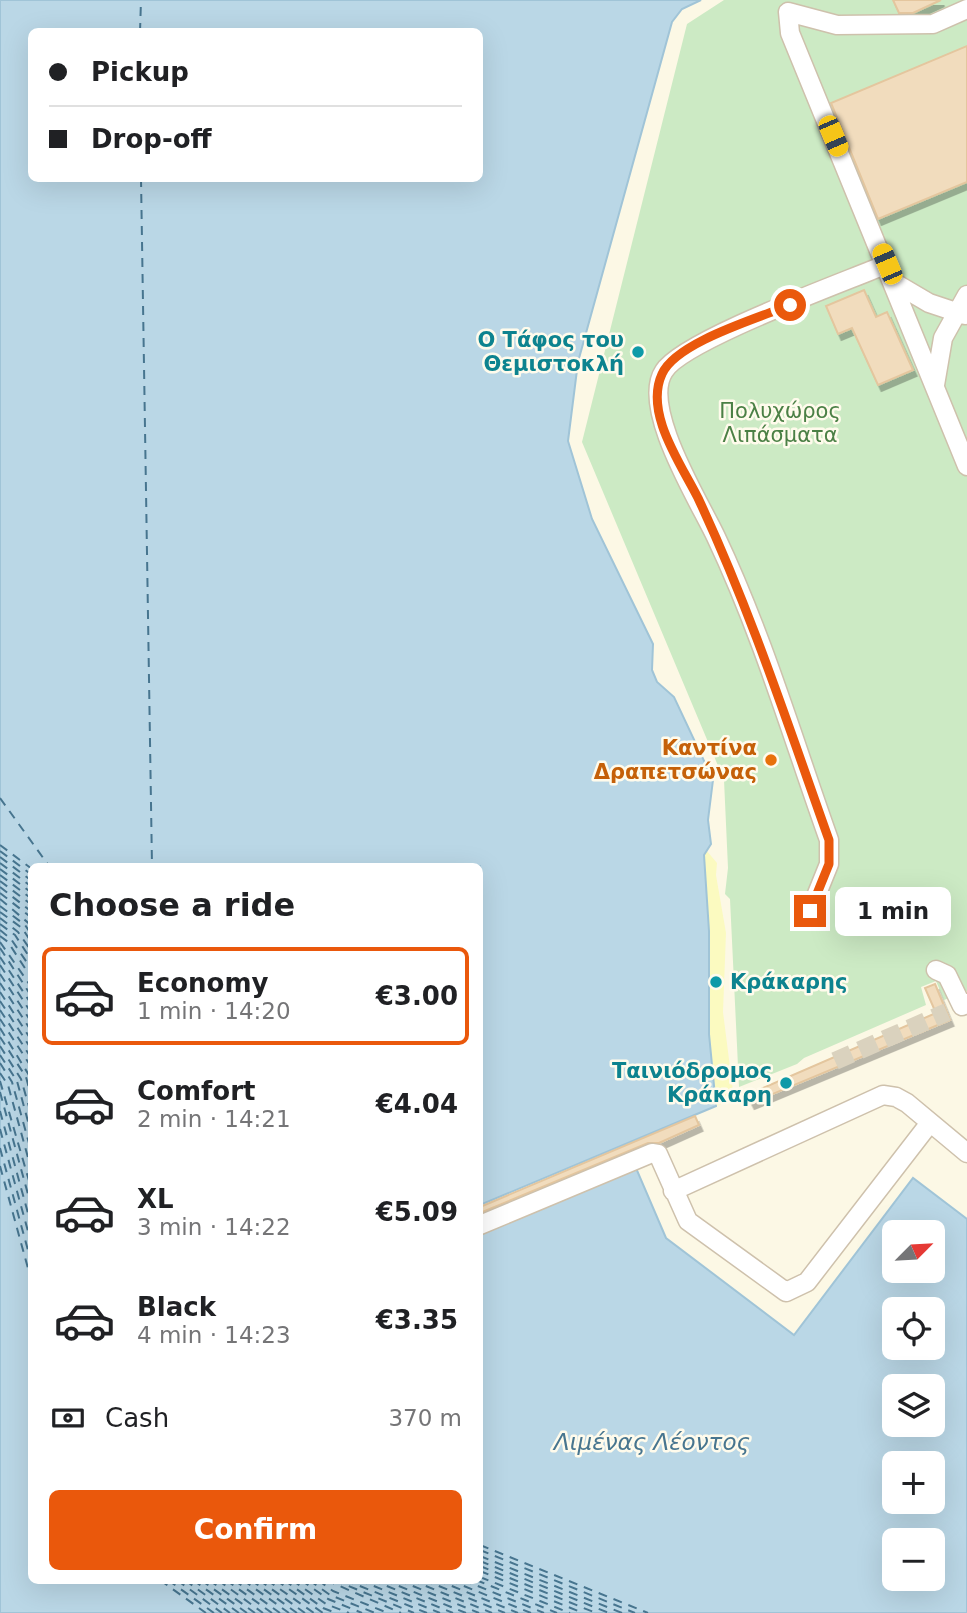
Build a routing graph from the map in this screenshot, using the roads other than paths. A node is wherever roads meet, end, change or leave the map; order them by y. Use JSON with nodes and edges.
{"nodes":[{"id":1,"x":967,"y":9,"type":"edge"},
{"id":2,"x":887,"y":264,"type":"junction"},
{"id":3,"x":895,"y":283,"type":"junction"},
{"id":4,"x":967,"y":295,"type":"edge"},
{"id":5,"x":961,"y":314,"type":"edge"},
{"id":6,"x":935,"y":385,"type":"junction"},
{"id":7,"x":967,"y":466,"type":"edge"},
{"id":8,"x":810,"y":911,"type":"dead end"},
{"id":9,"x":936,"y":970,"type":"dead end"},
{"id":10,"x":959,"y":1007,"type":"edge"},
{"id":11,"x":929,"y":1124,"type":"junction"},
{"id":12,"x":967,"y":1153,"type":"edge"},
{"id":13,"x":673,"y":1191,"type":"junction"},
{"id":14,"x":483,"y":1224,"type":"edge"}],
"edges":[{"from":1,"to":2,"type":"street"},
{"from":2,"to":3,"type":"street"},
{"from":2,"to":8,"type":"street"},
{"from":3,"to":5,"type":"street"},
{"from":3,"to":6,"type":"street"},
{"from":4,"to":5,"type":"street"},
{"from":5,"to":6,"type":"street"},
{"from":6,"to":7,"type":"street"},
{"from":9,"to":10,"type":"street"},
{"from":11,"to":12,"type":"street"},
{"from":11,"to":13,"type":"street"},
{"from":11,"to":13,"type":"street"},
{"from":13,"to":14,"type":"street"}]}
